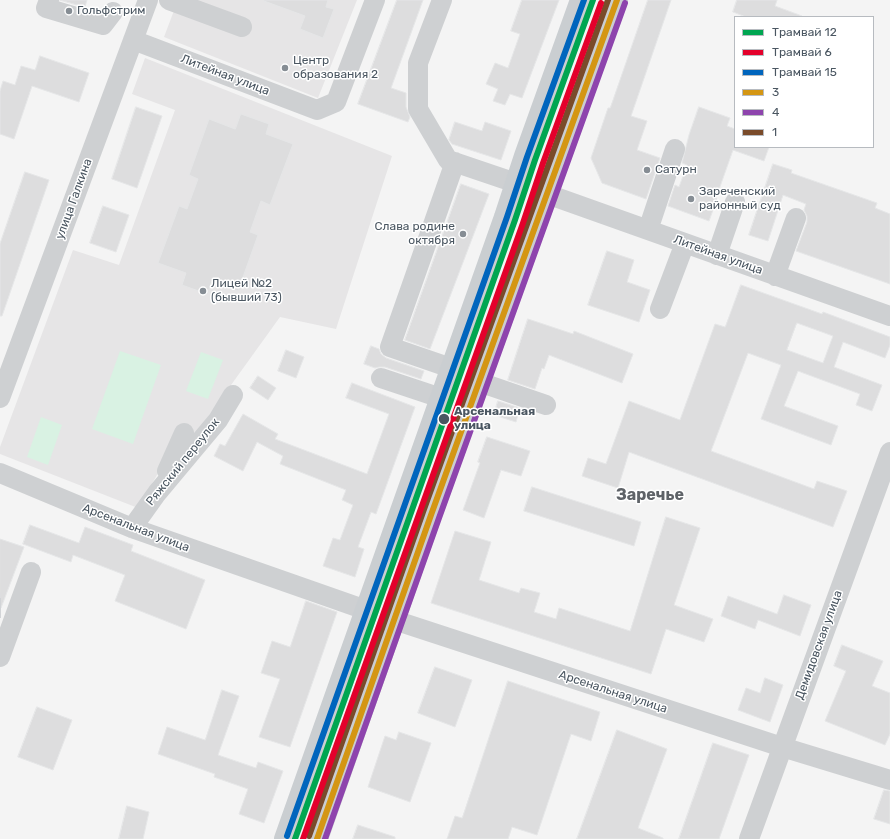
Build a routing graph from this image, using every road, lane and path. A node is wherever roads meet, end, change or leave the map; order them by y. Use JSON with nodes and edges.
{"nodes":[{"id":1,"x":49,"y":0,"type":"edge"},
{"id":2,"x":148,"y":0,"type":"edge"},
{"id":3,"x":169,"y":0,"type":"edge"},
{"id":4,"x":375,"y":0,"type":"edge"},
{"id":5,"x":442,"y":0,"type":"edge"},
{"id":6,"x":581,"y":0,"type":"edge"},
{"id":7,"x":616,"y":0,"type":"edge"},
{"id":8,"x":115,"y":6,"type":"edge"},
{"id":9,"x":140,"y":21,"type":"junction"},
{"id":10,"x":242,"y":27,"type":"dead end"},
{"id":11,"x":133,"y":40,"type":"junction"},
{"id":12,"x":675,"y":149,"type":"dead end"},
{"id":13,"x":451,"y":161,"type":"junction"},
{"id":14,"x":516,"y":183,"type":"junction"},
{"id":15,"x":547,"y":194,"type":"junction"},
{"id":16,"x":735,"y":202,"type":"dead end"},
{"id":17,"x":790,"y":216,"type":"dead end"},
{"id":18,"x":648,"y":230,"type":"junction"},
{"id":19,"x":685,"y":243,"type":"junction"},
{"id":20,"x":716,"y":255,"type":"junction"},
{"id":21,"x":770,"y":274,"type":"junction"},
{"id":22,"x":660,"y":309,"type":"dead end"},
{"id":23,"x":890,"y":316,"type":"edge"},
{"id":24,"x":451,"y":368,"type":"junction"},
{"id":25,"x":381,"y":378,"type":"dead end"},
{"id":26,"x":479,"y":382,"type":"junction"},
{"id":27,"x":233,"y":394,"type":"dead end"},
{"id":28,"x":0,"y":398,"type":"edge"},
{"id":29,"x":441,"y":398,"type":"junction"},
{"id":30,"x":546,"y":405,"type":"dead end"},
{"id":31,"x":184,"y":433,"type":"dead end"},
{"id":32,"x":890,"y":452,"type":"edge"},
{"id":33,"x":0,"y":473,"type":"edge"},
{"id":34,"x":157,"y":493,"type":"junction"},
{"id":35,"x":132,"y":528,"type":"junction"},
{"id":36,"x":31,"y":572,"type":"dead end"},
{"id":37,"x":366,"y":610,"type":"junction"},
{"id":38,"x":394,"y":620,"type":"junction"},
{"id":39,"x":0,"y":657,"type":"edge"},
{"id":40,"x":782,"y":747,"type":"junction"},
{"id":41,"x":890,"y":780,"type":"edge"},
{"id":42,"x":285,"y":839,"type":"edge"},
{"id":43,"x":317,"y":839,"type":"edge"},
{"id":44,"x":749,"y":839,"type":"edge"}],
"edges":[{"from":1,"to":8,"type":"street"},
{"from":2,"to":9,"type":"street","name":"улица Галкина"},
{"from":3,"to":10,"type":"street"},
{"from":4,"to":11,"type":"street","name":"Литейная улица"},
{"from":5,"to":13,"type":"street"},
{"from":6,"to":14,"type":"main road"},
{"from":7,"to":15,"type":"main road"},
{"from":8,"to":9,"type":"street"},
{"from":9,"to":11,"type":"street","name":"улица Галкина"},
{"from":11,"to":28,"type":"street","name":"улица Галкина"},
{"from":12,"to":18,"type":"street"},
{"from":13,"to":14,"type":"street"},
{"from":13,"to":24,"type":"street"},
{"from":14,"to":15,"type":"main road"},
{"from":14,"to":24,"type":"main road"},
{"from":15,"to":18,"type":"street","name":"Литейная улица"},
{"from":15,"to":26,"type":"main road"},
{"from":16,"to":20,"type":"street"},
{"from":17,"to":21,"type":"street"},
{"from":18,"to":19,"type":"street","name":"Литейная улица"},
{"from":19,"to":20,"type":"street","name":"Литейная улица"},
{"from":19,"to":22,"type":"street"},
{"from":20,"to":21,"type":"street","name":"Литейная улица"},
{"from":21,"to":23,"type":"street","name":"Литейная улица"},
{"from":24,"to":29,"type":"main road"},
{"from":25,"to":29,"type":"street"},
{"from":26,"to":30,"type":"street"},
{"from":26,"to":38,"type":"main road"},
{"from":27,"to":34,"type":"street","name":"Ряжский переулок"},
{"from":29,"to":37,"type":"main road"},
{"from":31,"to":34,"type":"street"},
{"from":32,"to":40,"type":"street","name":"Демидовская улица"},
{"from":33,"to":35,"type":"street","name":"Арсенальная улица"},
{"from":34,"to":35,"type":"street","name":"Ряжский переулок"},
{"from":35,"to":37,"type":"street","name":"Арсенальная улица"},
{"from":36,"to":39,"type":"street"},
{"from":37,"to":38,"type":"main road","name":"Арсенальная улица"},
{"from":37,"to":42,"type":"main road"},
{"from":38,"to":40,"type":"street","name":"Арсенальная улица"},
{"from":38,"to":43,"type":"main road"},
{"from":40,"to":41,"type":"street","name":"Арсенальная улица"},
{"from":40,"to":44,"type":"street","name":"Демидовская улица"}]}
